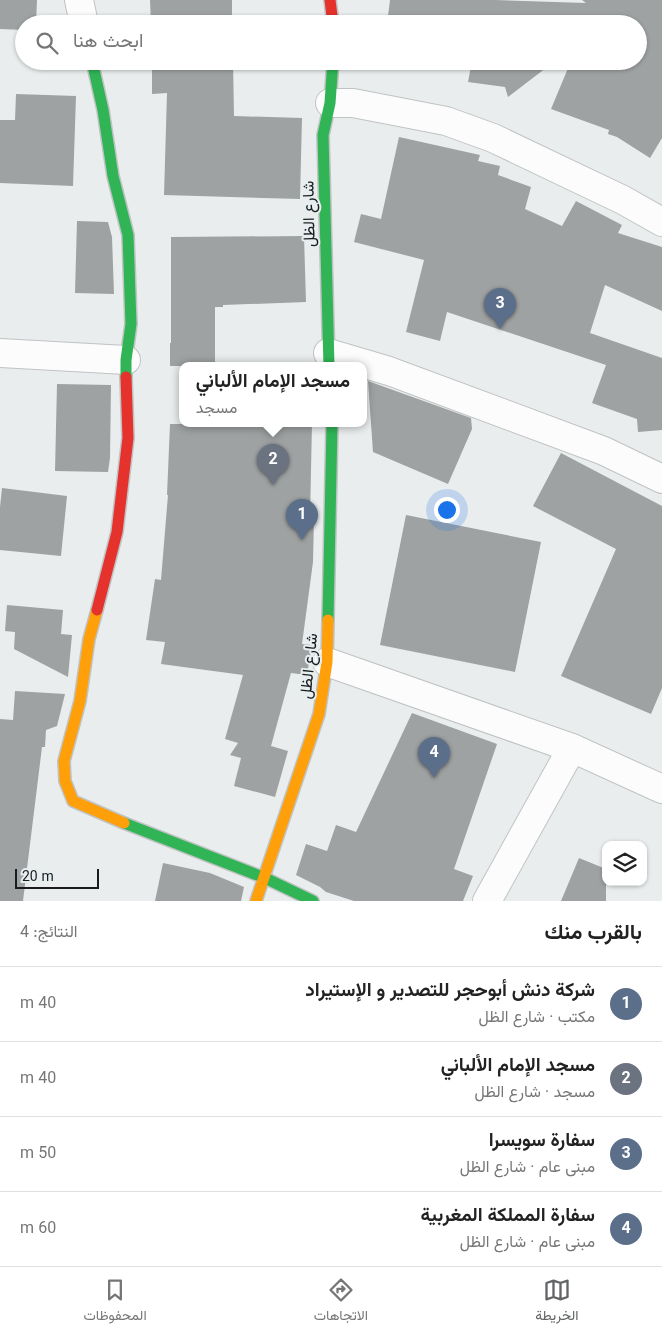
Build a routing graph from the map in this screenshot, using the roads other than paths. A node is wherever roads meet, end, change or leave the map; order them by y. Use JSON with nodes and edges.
{"nodes":[{"id":1,"x":78,"y":0,"type":"edge"},
{"id":2,"x":330,"y":0,"type":"edge"},
{"id":3,"x":82,"y":15,"type":"edge"},
{"id":4,"x":332,"y":15,"type":"edge"},
{"id":5,"x":94,"y":70,"type":"edge"},
{"id":6,"x":332,"y":70,"type":"edge"},
{"id":7,"x":330,"y":102,"type":"junction"},
{"id":8,"x":662,"y":222,"type":"edge"},
{"id":9,"x":0,"y":353,"type":"edge"},
{"id":10,"x":126,"y":360,"type":"junction"},
{"id":11,"x":328,"y":360,"type":"edge"},
{"id":12,"x":367,"y":367,"type":"edge"},
{"id":13,"x":332,"y":427,"type":"edge"},
{"id":14,"x":662,"y":480,"type":"edge"},
{"id":15,"x":327,"y":662,"type":"junction"},
{"id":16,"x":572,"y":748,"type":"junction"},
{"id":17,"x":662,"y":788,"type":"edge"},
{"id":18,"x":265,"y":878,"type":"junction"},
{"id":19,"x":256,"y":901,"type":"edge"},
{"id":20,"x":313,"y":901,"type":"edge"},
{"id":21,"x":487,"y":901,"type":"edge"}],
"edges":[{"from":1,"to":3,"type":"street"},
{"from":2,"to":4,"type":"street"},
{"from":5,"to":10,"type":"street"},
{"from":6,"to":7,"type":"street","name":"شارع الظل"},
{"from":7,"to":8,"type":"street"},
{"from":7,"to":11,"type":"street","name":"شارع الظل"},
{"from":9,"to":10,"type":"street"},
{"from":10,"to":18,"type":"street"},
{"from":12,"to":14,"type":"street"},
{"from":13,"to":15,"type":"street","name":"شارع الظل"},
{"from":15,"to":16,"type":"street"},
{"from":15,"to":18,"type":"street","name":"شارع الظل"},
{"from":16,"to":17,"type":"street"},
{"from":16,"to":21,"type":"street"},
{"from":18,"to":19,"type":"street","name":"شارع الظل"},
{"from":18,"to":20,"type":"street"}]}
